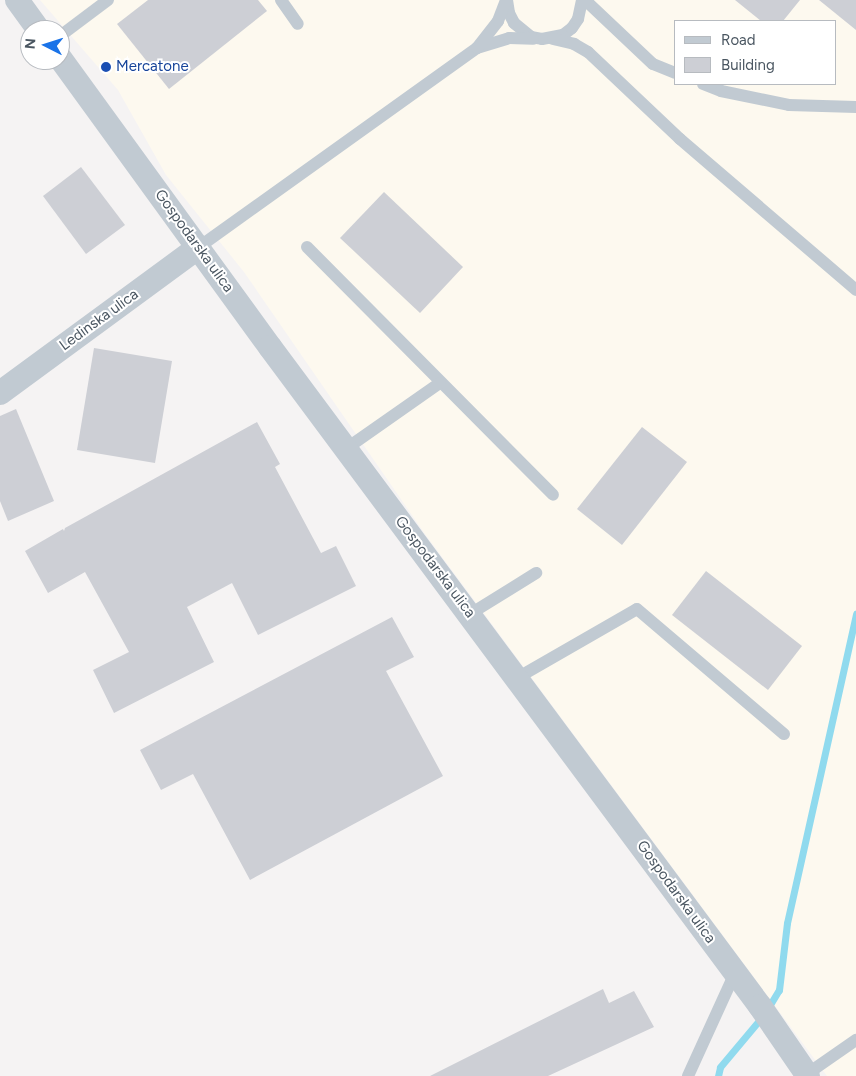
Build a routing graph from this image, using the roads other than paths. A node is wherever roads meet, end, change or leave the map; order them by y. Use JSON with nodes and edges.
{"nodes":[{"id":1,"x":17,"y":0,"type":"edge"},
{"id":2,"x":108,"y":0,"type":"edge"},
{"id":3,"x":281,"y":0,"type":"edge"},
{"id":4,"x":506,"y":0,"type":"edge"},
{"id":5,"x":584,"y":0,"type":"edge"},
{"id":6,"x":32,"y":20,"type":"edge"},
{"id":7,"x":298,"y":24,"type":"dead end"},
{"id":8,"x":70,"y":28,"type":"edge"},
{"id":9,"x":547,"y":39,"type":"junction"},
{"id":10,"x":478,"y":48,"type":"junction"},
{"id":11,"x":69,"y":70,"type":"edge"},
{"id":12,"x":674,"y":72,"type":"edge"},
{"id":13,"x":706,"y":85,"type":"edge"},
{"id":14,"x":856,"y":107,"type":"edge"},
{"id":15,"x":307,"y":247,"type":"dead end"},
{"id":16,"x":199,"y":248,"type":"junction"},
{"id":17,"x":856,"y":290,"type":"edge"},
{"id":18,"x":440,"y":383,"type":"junction"},
{"id":19,"x":0,"y":394,"type":"edge"},
{"id":20,"x":347,"y":448,"type":"junction"},
{"id":21,"x":553,"y":495,"type":"dead end"},
{"id":22,"x":536,"y":573,"type":"dead end"},
{"id":23,"x":470,"y":614,"type":"junction"},
{"id":24,"x":517,"y":678,"type":"junction"},
{"id":25,"x":784,"y":734,"type":"dead end"},
{"id":26,"x":735,"y":973,"type":"junction"},
{"id":27,"x":856,"y":1040,"type":"edge"},
{"id":28,"x":808,"y":1075,"type":"edge"},
{"id":29,"x":688,"y":1076,"type":"edge"}],
"edges":[{"from":1,"to":6,"type":"street"},
{"from":2,"to":8,"type":"lane"},
{"from":3,"to":7,"type":"lane"},
{"from":4,"to":9,"type":"lane"},
{"from":4,"to":10,"type":"lane"},
{"from":5,"to":9,"type":"lane"},
{"from":5,"to":12,"type":"lane"},
{"from":9,"to":10,"type":"lane"},
{"from":9,"to":17,"type":"lane"},
{"from":10,"to":16,"type":"lane"},
{"from":11,"to":16,"type":"street","name":"Gospodarska ulica"},
{"from":13,"to":14,"type":"lane"},
{"from":15,"to":18,"type":"lane"},
{"from":16,"to":19,"type":"street","name":"Ledinska ulica"},
{"from":16,"to":20,"type":"street","name":"Gospodarska ulica"},
{"from":18,"to":20,"type":"lane"},
{"from":18,"to":21,"type":"lane"},
{"from":20,"to":23,"type":"street","name":"Gospodarska ulica"},
{"from":22,"to":23,"type":"lane"},
{"from":23,"to":24,"type":"street","name":"Gospodarska ulica"},
{"from":24,"to":25,"type":"lane"},
{"from":24,"to":26,"type":"street","name":"Gospodarska ulica"},
{"from":26,"to":28,"type":"street","name":"Gospodarska ulica"},
{"from":26,"to":29,"type":"lane"},
{"from":27,"to":28,"type":"lane"}]}
